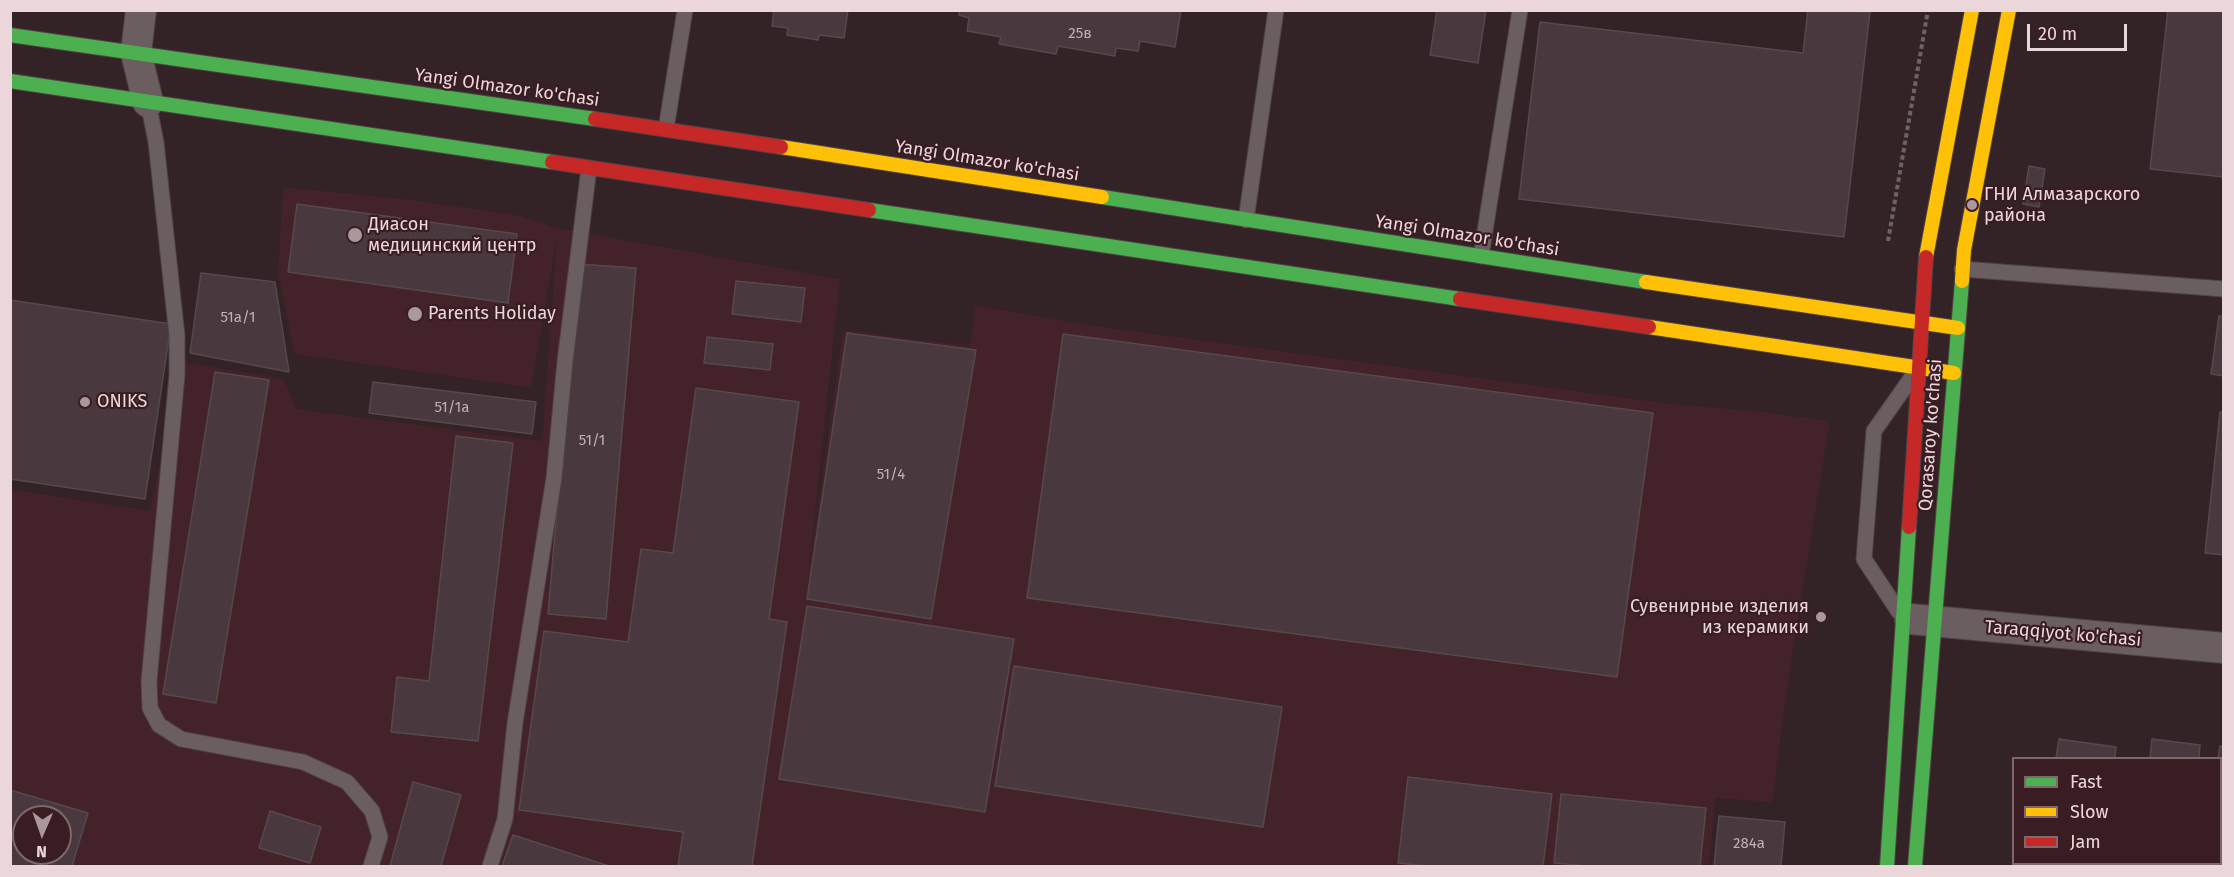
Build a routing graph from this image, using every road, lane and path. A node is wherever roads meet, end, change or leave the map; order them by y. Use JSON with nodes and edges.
{"nodes":[{"id":1,"x":141,"y":10,"type":"edge"},
{"id":2,"x":685,"y":10,"type":"edge"},
{"id":3,"x":1276,"y":10,"type":"edge"},
{"id":4,"x":1520,"y":10,"type":"edge"},
{"id":5,"x":1928,"y":10,"type":"edge"},
{"id":6,"x":1972,"y":10,"type":"edge"},
{"id":7,"x":2009,"y":10,"type":"edge"},
{"id":8,"x":10,"y":35,"type":"edge"},
{"id":9,"x":136,"y":53,"type":"junction"},
{"id":10,"x":10,"y":81,"type":"edge"},
{"id":11,"x":148,"y":102,"type":"junction"},
{"id":12,"x":666,"y":129,"type":"junction"},
{"id":13,"x":589,"y":168,"type":"junction"},
{"id":14,"x":1246,"y":220,"type":"junction"},
{"id":15,"x":1888,"y":241,"type":"dead end"},
{"id":16,"x":1481,"y":256,"type":"junction"},
{"id":17,"x":1962,"y":269,"type":"junction"},
{"id":18,"x":2223,"y":289,"type":"edge"},
{"id":19,"x":1922,"y":323,"type":"junction"},
{"id":20,"x":1958,"y":328,"type":"junction"},
{"id":21,"x":1919,"y":368,"type":"junction"},
{"id":22,"x":1954,"y":373,"type":"junction"},
{"id":23,"x":1903,"y":619,"type":"junction"},
{"id":24,"x":1935,"y":622,"type":"junction"},
{"id":25,"x":2223,"y":648,"type":"edge"},
{"id":26,"x":371,"y":867,"type":"edge"},
{"id":27,"x":490,"y":867,"type":"edge"},
{"id":28,"x":1887,"y":867,"type":"edge"},
{"id":29,"x":1916,"y":867,"type":"edge"}],
"edges":[{"from":1,"to":9,"type":"street"},
{"from":2,"to":12,"type":"lane"},
{"from":3,"to":14,"type":"lane"},
{"from":4,"to":16,"type":"lane"},
{"from":5,"to":15,"type":"path"},
{"from":6,"to":19,"type":"main road","name":"Qorasaroy ko'chasi"},
{"from":7,"to":17,"type":"main road","name":"Qorasaroy ko'chasi"},
{"from":8,"to":9,"type":"main road","name":"Yangi Olmazor ko'chasi"},
{"from":9,"to":11,"type":"street"},
{"from":9,"to":12,"type":"main road","name":"Yangi Olmazor ko'chasi"},
{"from":10,"to":11,"type":"main road"},
{"from":11,"to":13,"type":"main road"},
{"from":11,"to":26,"type":"lane"},
{"from":12,"to":14,"type":"main road","name":"Yangi Olmazor ko'chasi"},
{"from":13,"to":21,"type":"main road"},
{"from":13,"to":27,"type":"lane"},
{"from":14,"to":16,"type":"main road","name":"Yangi Olmazor ko'chasi"},
{"from":16,"to":19,"type":"main road","name":"Yangi Olmazor ko'chasi"},
{"from":17,"to":18,"type":"lane"},
{"from":17,"to":20,"type":"main road","name":"Qorasaroy ko'chasi"},
{"from":19,"to":20,"type":"main road","name":"Yangi Olmazor ko'chasi"},
{"from":19,"to":21,"type":"main road","name":"Qorasaroy ko'chasi"},
{"from":20,"to":22,"type":"main road","name":"Qorasaroy ko'chasi"},
{"from":21,"to":22,"type":"main road"},
{"from":21,"to":23,"type":"main road","name":"Qorasaroy ko'chasi"},
{"from":21,"to":23,"type":"lane"},
{"from":22,"to":24,"type":"main road","name":"Qorasaroy ko'chasi"},
{"from":23,"to":24,"type":"street","name":"Taraqqiyot ko'chasi"},
{"from":23,"to":28,"type":"main road","name":"Qorasaroy ko'chasi"},
{"from":24,"to":25,"type":"street","name":"Taraqqiyot ko'chasi"},
{"from":24,"to":29,"type":"main road","name":"Qorasaroy ko'chasi"}]}
